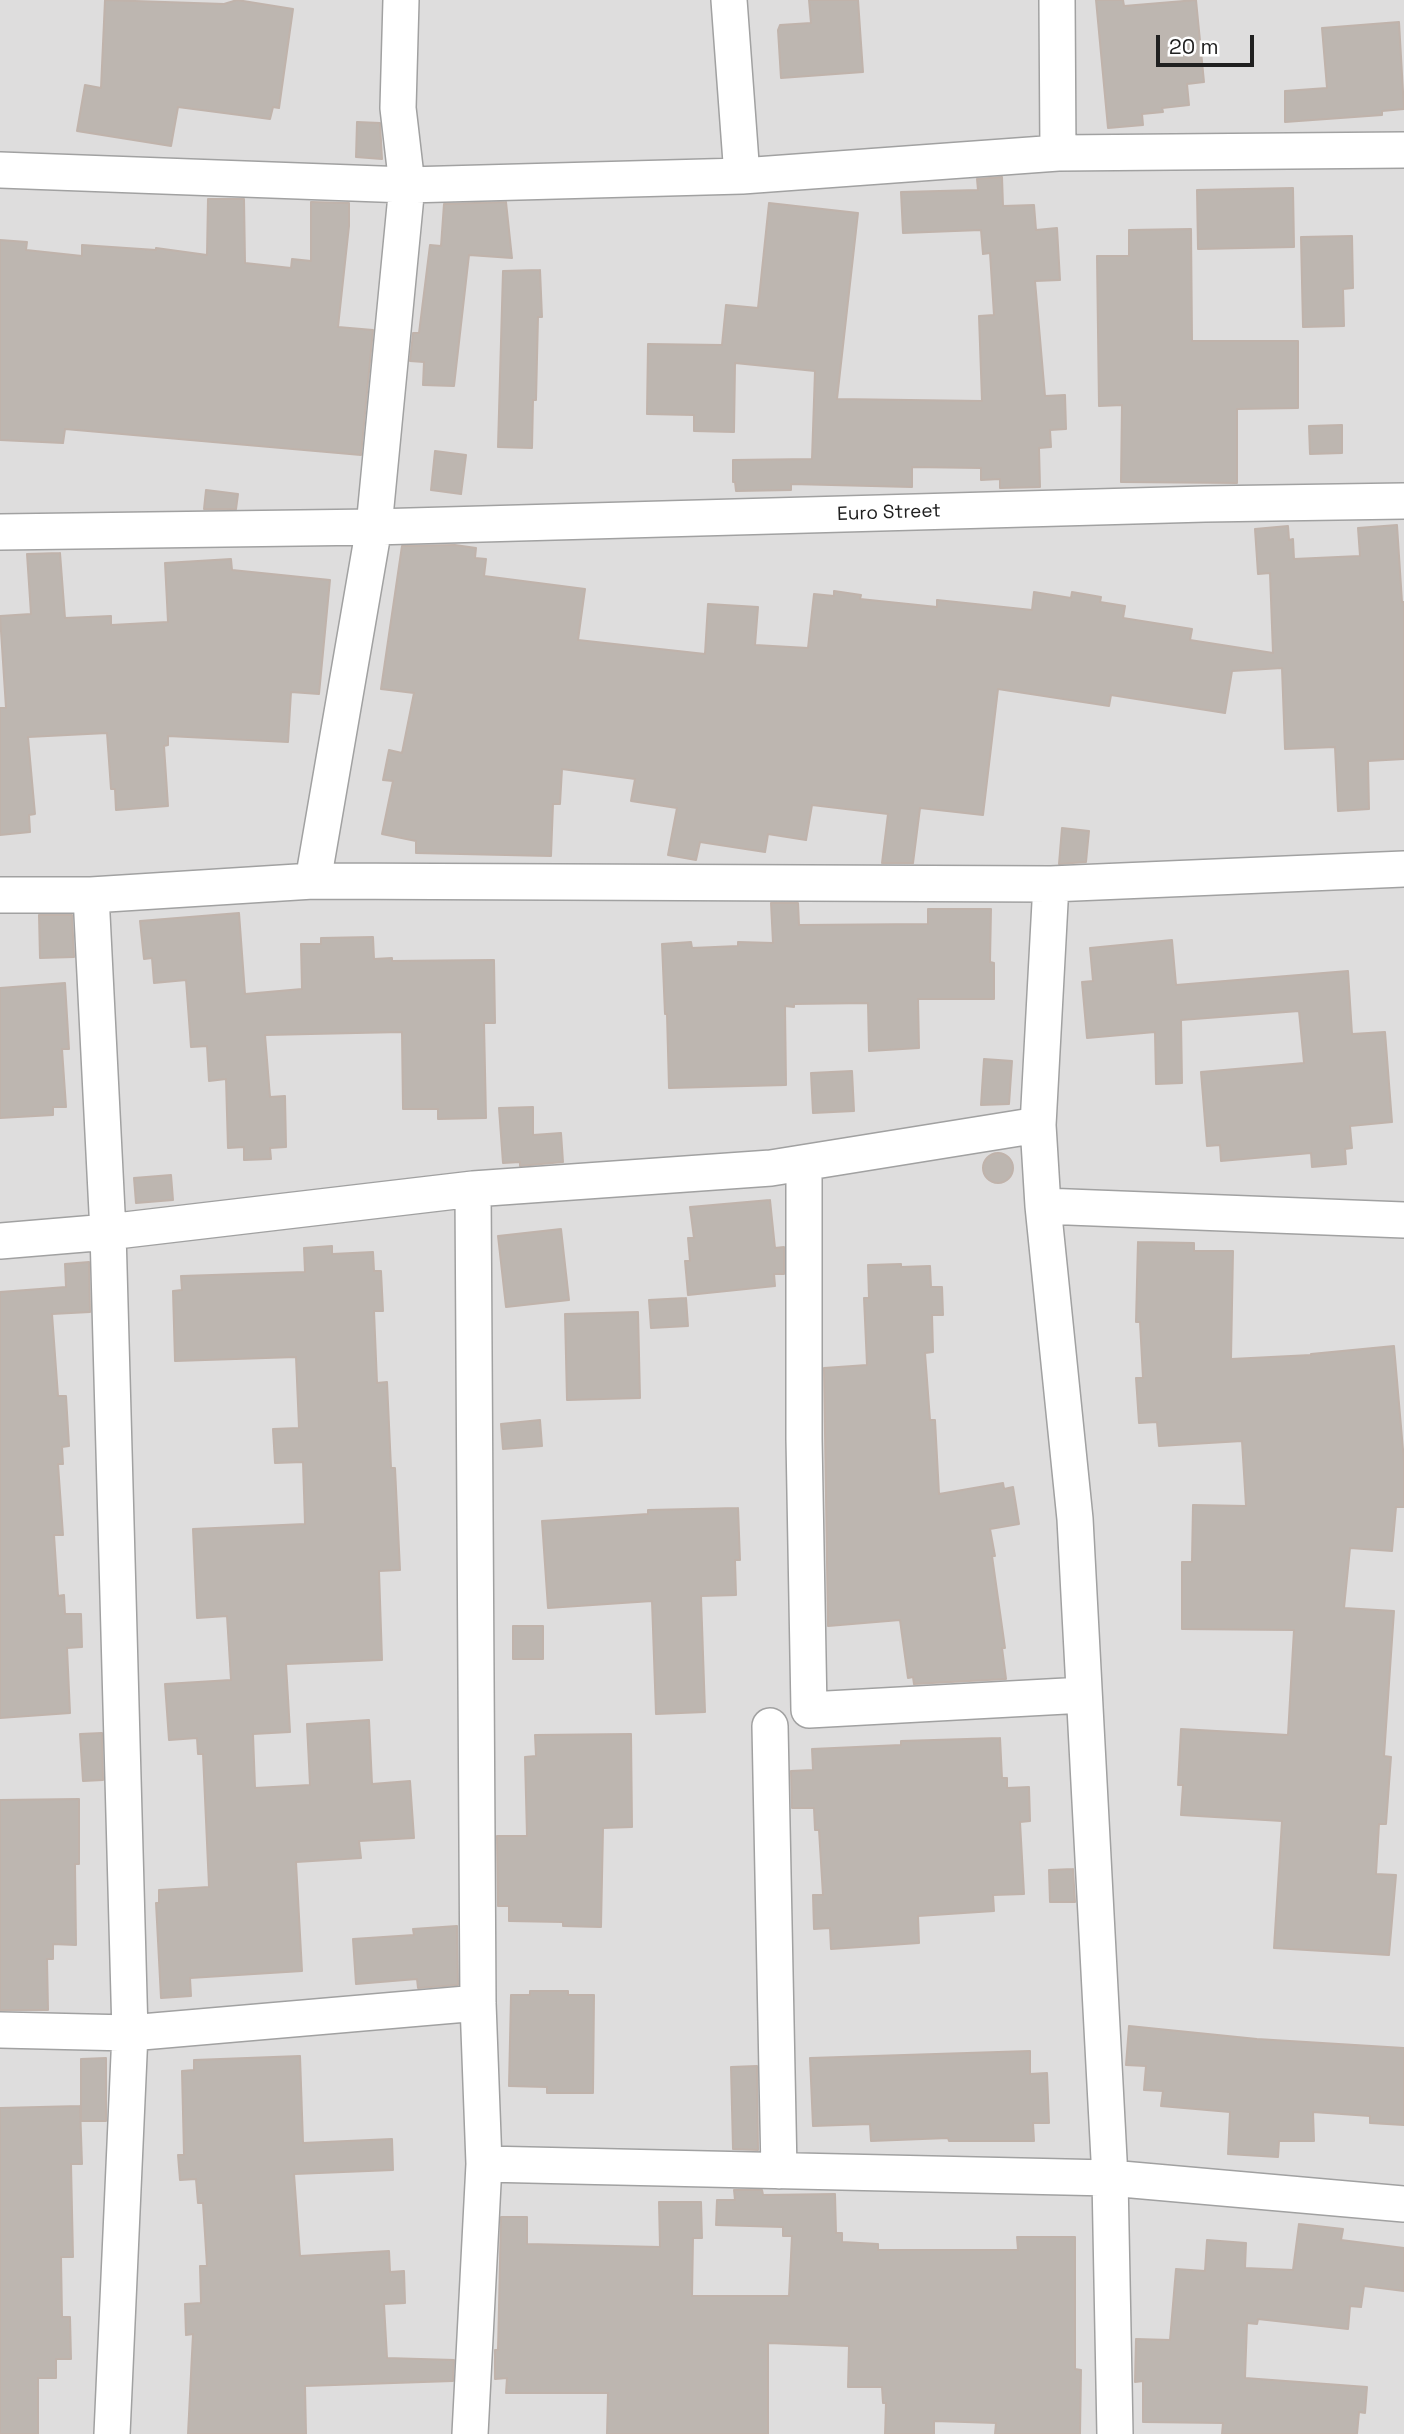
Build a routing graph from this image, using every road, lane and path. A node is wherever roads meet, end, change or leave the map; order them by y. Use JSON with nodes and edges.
{"nodes":[{"id":1,"x":401,"y":0,"type":"edge"},
{"id":2,"x":729,"y":0,"type":"edge"},
{"id":3,"x":1057,"y":0,"type":"edge"},
{"id":4,"x":1404,"y":150,"type":"edge"},
{"id":5,"x":1058,"y":153,"type":"junction"},
{"id":6,"x":0,"y":170,"type":"edge"},
{"id":7,"x":742,"y":176,"type":"junction"},
{"id":8,"x":407,"y":184,"type":"junction"},
{"id":9,"x":1404,"y":501,"type":"edge"},
{"id":10,"x":374,"y":527,"type":"junction"},
{"id":11,"x":0,"y":532,"type":"edge"},
{"id":12,"x":1404,"y":869,"type":"edge"},
{"id":13,"x":313,"y":881,"type":"junction"},
{"id":14,"x":1051,"y":884,"type":"junction"},
{"id":15,"x":0,"y":895,"type":"edge"},
{"id":16,"x":91,"y":895,"type":"junction"},
{"id":17,"x":1038,"y":1125,"type":"junction"},
{"id":18,"x":804,"y":1163,"type":"junction"},
{"id":19,"x":474,"y":1189,"type":"junction"},
{"id":20,"x":1043,"y":1206,"type":"junction"},
{"id":21,"x":1404,"y":1220,"type":"edge"},
{"id":22,"x":108,"y":1232,"type":"junction"},
{"id":23,"x":0,"y":1241,"type":"edge"},
{"id":24,"x":1084,"y":1695,"type":"junction"},
{"id":25,"x":770,"y":1726,"type":"dead end"},
{"id":26,"x":478,"y":2003,"type":"junction"},
{"id":27,"x":0,"y":2030,"type":"edge"},
{"id":28,"x":130,"y":2033,"type":"junction"},
{"id":29,"x":484,"y":2164,"type":"junction"},
{"id":30,"x":779,"y":2171,"type":"junction"},
{"id":31,"x":1110,"y":2178,"type":"junction"},
{"id":32,"x":1404,"y":2204,"type":"edge"},
{"id":33,"x":112,"y":2434,"type":"edge"},
{"id":34,"x":470,"y":2434,"type":"edge"},
{"id":35,"x":1115,"y":2434,"type":"edge"}],
"edges":[{"from":1,"to":8,"type":"street"},
{"from":2,"to":7,"type":"street"},
{"from":3,"to":5,"type":"street"},
{"from":4,"to":5,"type":"street"},
{"from":5,"to":7,"type":"street"},
{"from":6,"to":8,"type":"street"},
{"from":7,"to":8,"type":"street"},
{"from":8,"to":10,"type":"street"},
{"from":9,"to":10,"type":"street","name":"Euro Street"},
{"from":10,"to":11,"type":"street","name":"Euro Street"},
{"from":10,"to":13,"type":"street"},
{"from":12,"to":14,"type":"street"},
{"from":13,"to":14,"type":"street"},
{"from":13,"to":16,"type":"street"},
{"from":14,"to":17,"type":"street"},
{"from":15,"to":16,"type":"street"},
{"from":16,"to":22,"type":"street"},
{"from":17,"to":18,"type":"street"},
{"from":17,"to":20,"type":"street"},
{"from":18,"to":19,"type":"street"},
{"from":18,"to":24,"type":"street"},
{"from":19,"to":22,"type":"street"},
{"from":19,"to":26,"type":"street"},
{"from":20,"to":21,"type":"street"},
{"from":20,"to":24,"type":"street"},
{"from":22,"to":23,"type":"street"},
{"from":22,"to":28,"type":"street"},
{"from":24,"to":31,"type":"street"},
{"from":25,"to":30,"type":"street"},
{"from":26,"to":28,"type":"street"},
{"from":26,"to":29,"type":"street"},
{"from":27,"to":28,"type":"street"},
{"from":28,"to":33,"type":"street"},
{"from":29,"to":30,"type":"street"},
{"from":29,"to":34,"type":"street"},
{"from":30,"to":31,"type":"street"},
{"from":31,"to":32,"type":"street"},
{"from":31,"to":35,"type":"street"}]}
